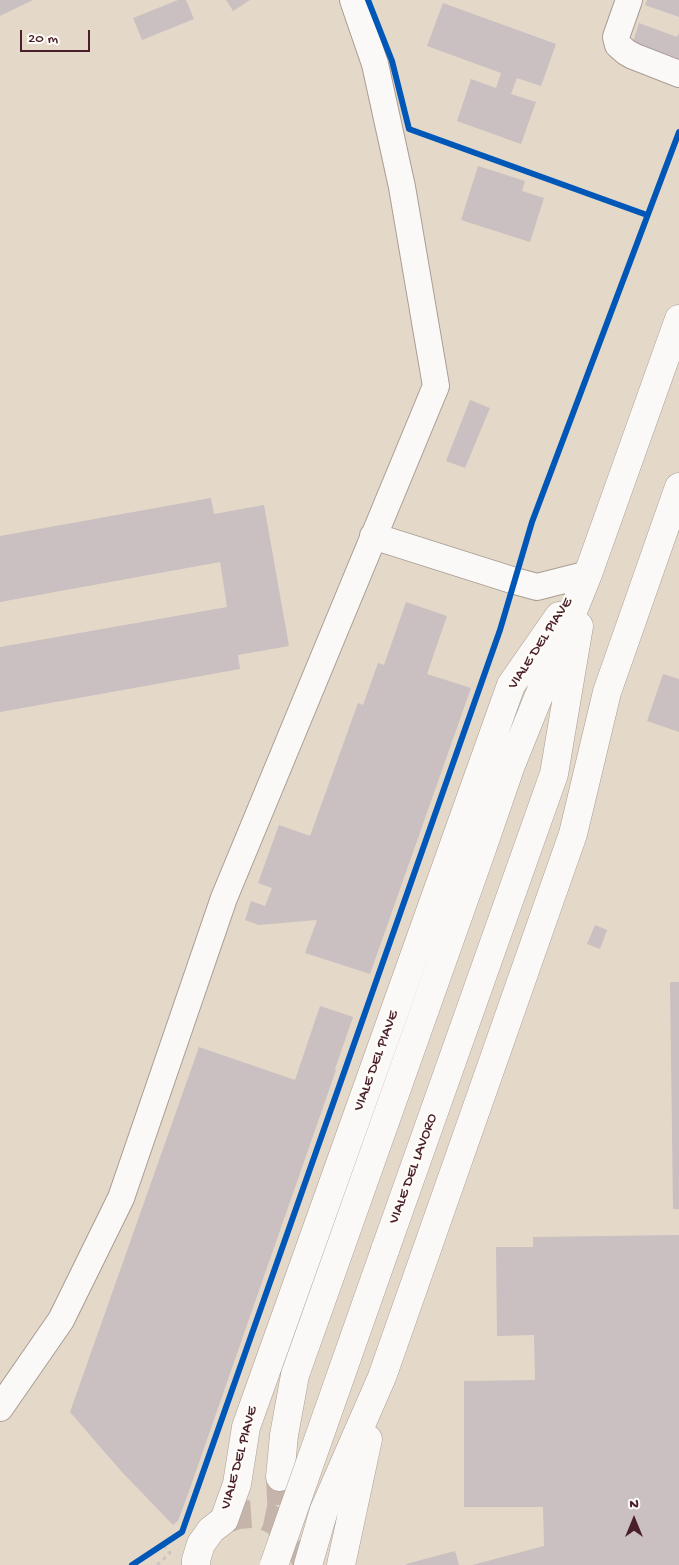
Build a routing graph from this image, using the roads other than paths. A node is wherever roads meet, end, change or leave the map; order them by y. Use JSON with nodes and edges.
{"nodes":[{"id":1,"x":353,"y":0,"type":"edge"},
{"id":2,"x":630,"y":0,"type":"edge"},
{"id":3,"x":679,"y":74,"type":"edge"},
{"id":4,"x":679,"y":319,"type":"edge"},
{"id":5,"x":679,"y":487,"type":"edge"},
{"id":6,"x":373,"y":536,"type":"junction"},
{"id":7,"x":588,"y":574,"type":"junction"},
{"id":8,"x":607,"y":692,"type":"junction"},
{"id":9,"x":554,"y":774,"type":"junction"},
{"id":10,"x":382,"y":1377,"type":"junction"},
{"id":11,"x":0,"y":1408,"type":"edge"},
{"id":12,"x":280,"y":1477,"type":"tunnel mouth"},
{"id":13,"x":194,"y":1563,"type":"edge"},
{"id":14,"x":274,"y":1565,"type":"edge"},
{"id":15,"x":308,"y":1565,"type":"edge"},
{"id":16,"x":341,"y":1565,"type":"edge"}],
"edges":[{"from":1,"to":6,"type":"lane"},
{"from":2,"to":3,"type":"lane"},
{"from":4,"to":7,"type":"main road","name":"VIALE DEL PIAVE"},
{"from":5,"to":8,"type":"main road"},
{"from":6,"to":7,"type":"lane"},
{"from":6,"to":11,"type":"lane"},
{"from":7,"to":9,"type":"main road","name":"VIALE DEL PIAVE"},
{"from":7,"to":12,"type":"main road","name":"VIALE DEL PIAVE"},
{"from":7,"to":13,"type":"main road","name":"VIALE DEL PIAVE"},
{"from":8,"to":9,"type":"main road"},
{"from":8,"to":10,"type":"main road"},
{"from":9,"to":14,"type":"main road","name":"VIALE DEL LAVORO","bridge":true},
{"from":10,"to":15,"type":"main road"},
{"from":10,"to":16,"type":"main road"}]}
